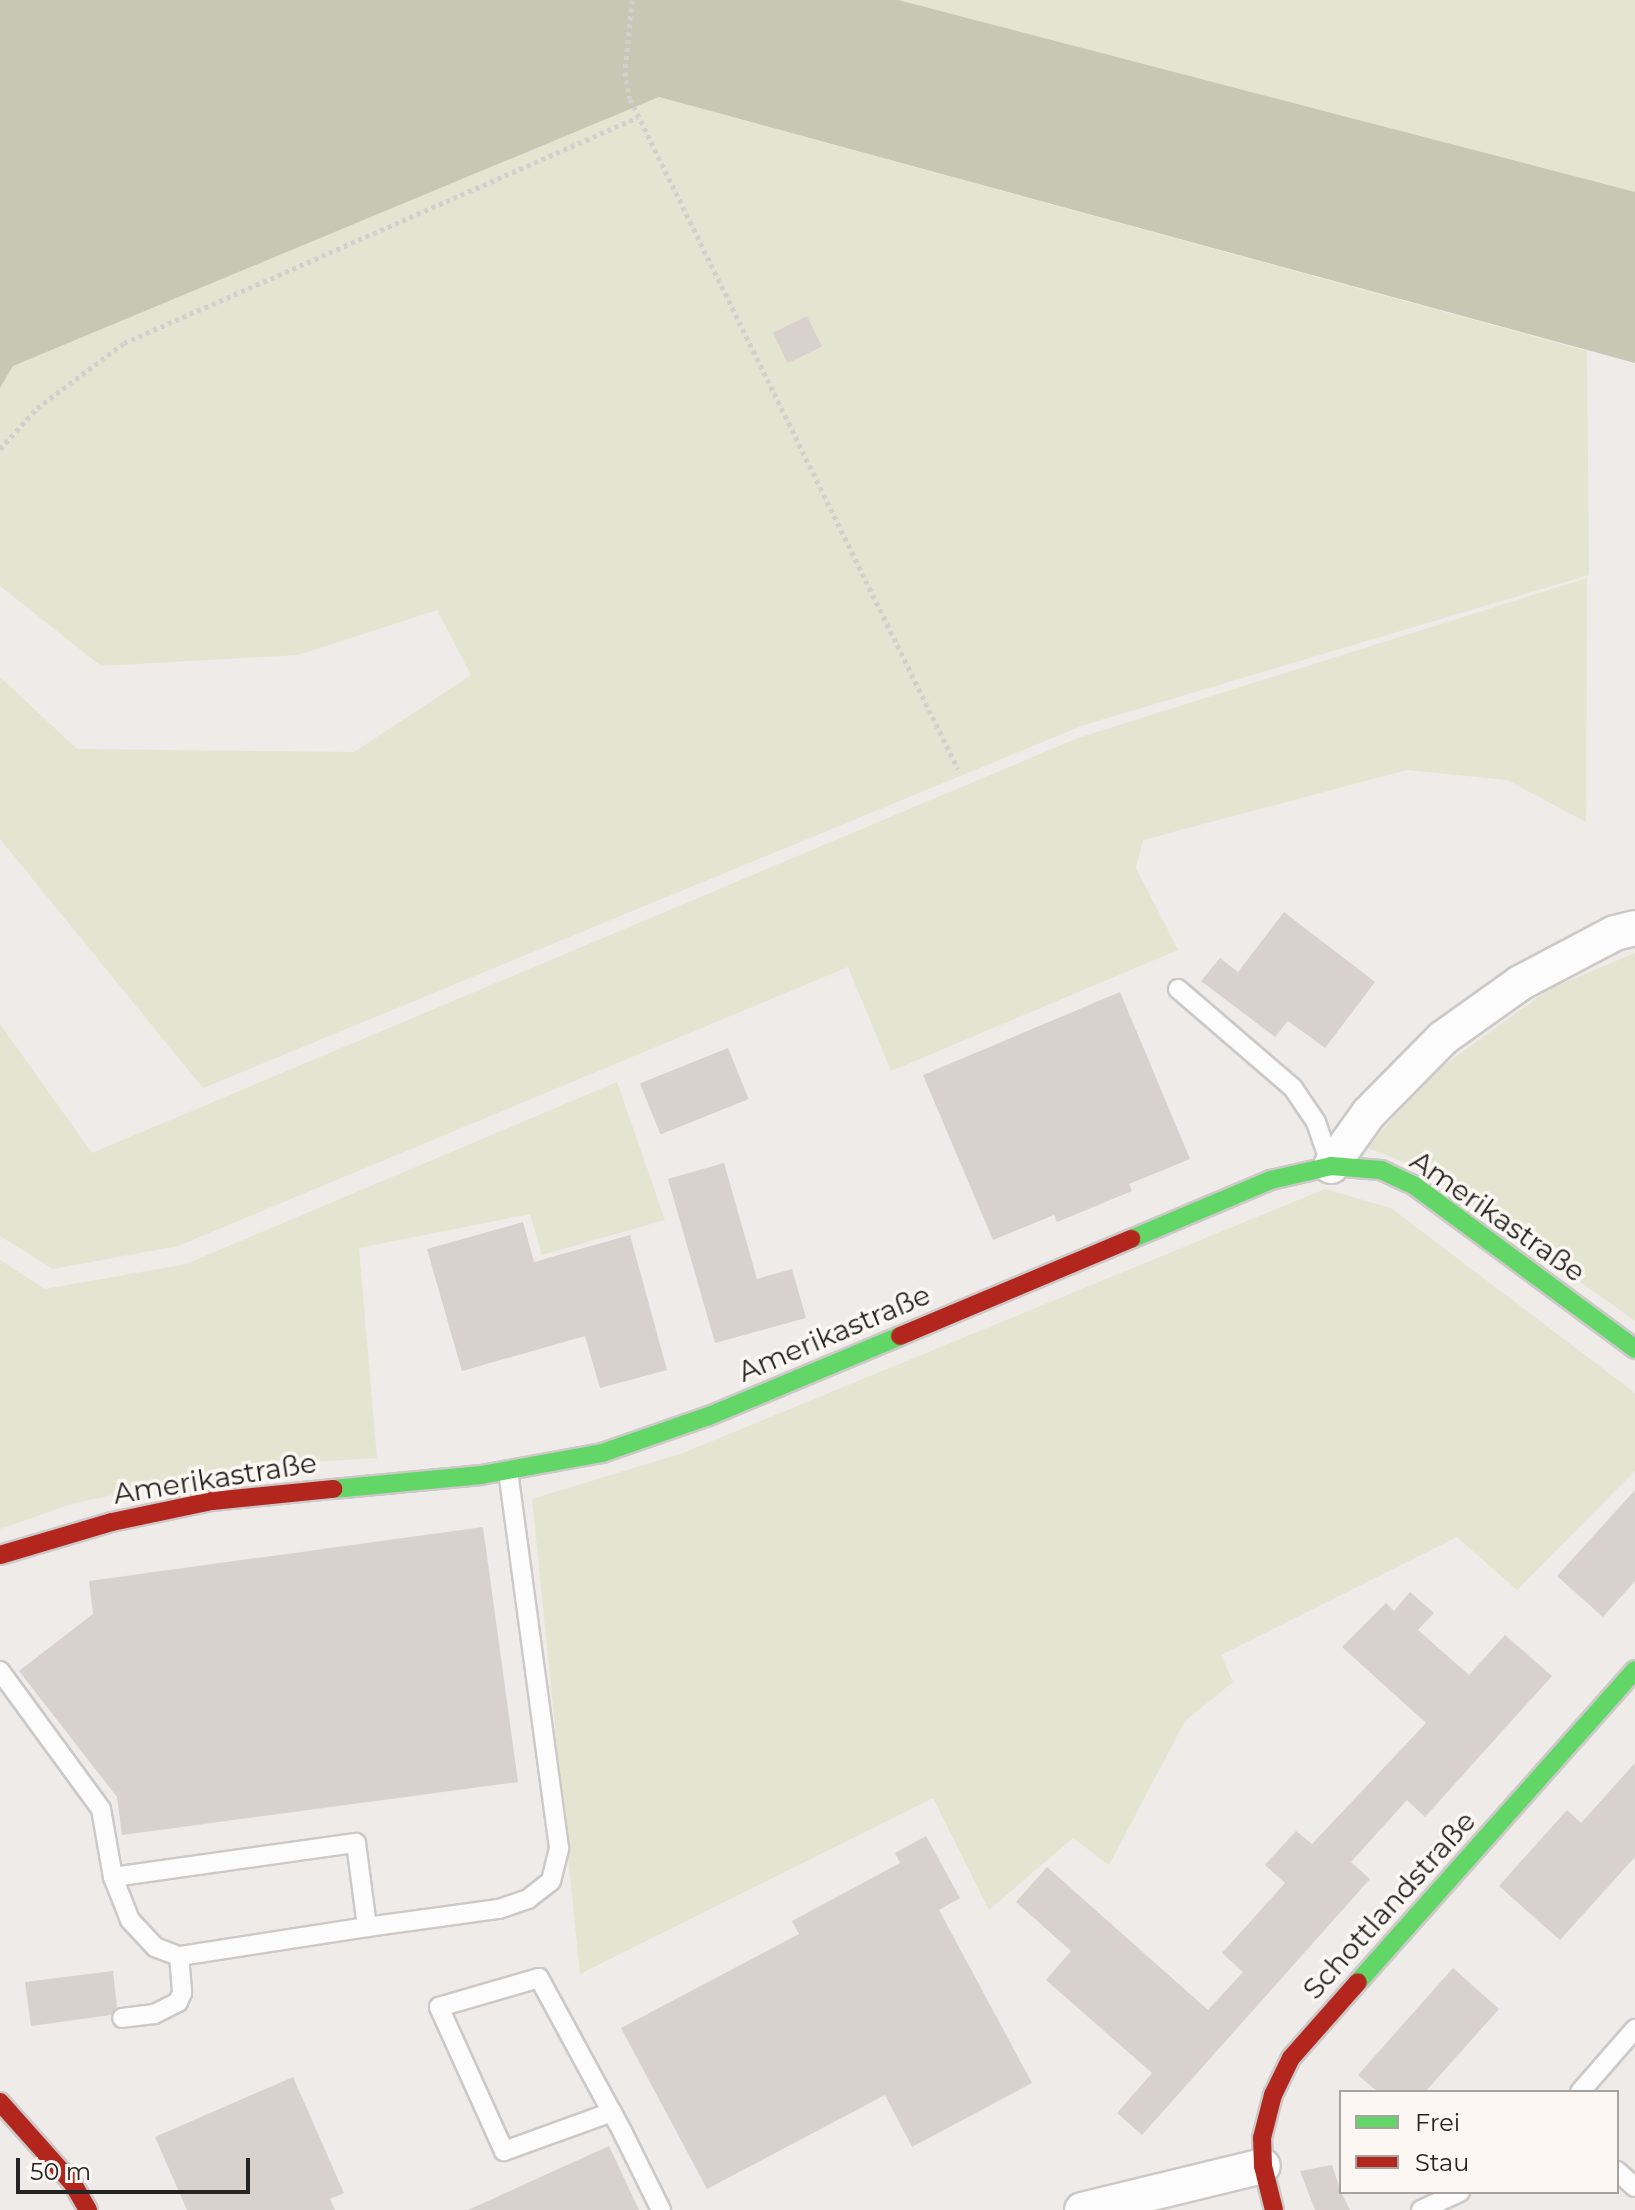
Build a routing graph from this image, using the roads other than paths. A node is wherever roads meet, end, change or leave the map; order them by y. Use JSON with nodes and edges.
{"nodes":[{"id":1,"x":1635,"y":928,"type":"edge"},
{"id":2,"x":1178,"y":989,"type":"dead end"},
{"id":3,"x":1331,"y":1166,"type":"junction"},
{"id":4,"x":1630,"y":1346,"type":"edge"},
{"id":5,"x":508,"y":1470,"type":"junction"},
{"id":6,"x":0,"y":1555,"type":"edge"},
{"id":7,"x":1635,"y":1670,"type":"edge"},
{"id":8,"x":0,"y":1671,"type":"edge"},
{"id":9,"x":113,"y":1877,"type":"junction"},
{"id":10,"x":367,"y":1927,"type":"junction"},
{"id":11,"x":179,"y":1956,"type":"junction"},
{"id":12,"x":122,"y":2018,"type":"dead end"},
{"id":13,"x":1635,"y":2029,"type":"edge"},
{"id":14,"x":1582,"y":2090,"type":"edge"},
{"id":15,"x":0,"y":2102,"type":"edge"},
{"id":16,"x":612,"y":2112,"type":"junction"},
{"id":17,"x":1263,"y":2166,"type":"junction"},
{"id":18,"x":1619,"y":2173,"type":"edge"},
{"id":19,"x":1635,"y":2187,"type":"edge"},
{"id":20,"x":1456,"y":2194,"type":"edge"},
{"id":21,"x":88,"y":2210,"type":"edge"},
{"id":22,"x":661,"y":2210,"type":"edge"},
{"id":23,"x":1082,"y":2210,"type":"edge"},
{"id":24,"x":1274,"y":2210,"type":"edge"},
{"id":25,"x":1421,"y":2210,"type":"edge"}],
"edges":[{"from":1,"to":3,"type":"street"},
{"from":2,"to":3,"type":"lane"},
{"from":3,"to":4,"type":"street","name":"Amerikastraße"},
{"from":3,"to":5,"type":"street","name":"Amerikastraße"},
{"from":5,"to":6,"type":"street","name":"Amerikastraße"},
{"from":5,"to":10,"type":"lane"},
{"from":7,"to":17,"type":"street","name":"Schottlandstraße"},
{"from":8,"to":9,"type":"lane"},
{"from":9,"to":10,"type":"lane"},
{"from":9,"to":11,"type":"lane"},
{"from":10,"to":11,"type":"lane"},
{"from":11,"to":12,"type":"lane"},
{"from":13,"to":14,"type":"lane"},
{"from":15,"to":21,"type":"street"},
{"from":16,"to":16,"type":"lane"},
{"from":16,"to":22,"type":"lane"},
{"from":17,"to":23,"type":"street"},
{"from":17,"to":24,"type":"street","name":"Schottlandstraße"},
{"from":18,"to":19,"type":"lane"},
{"from":20,"to":25,"type":"lane"}]}
